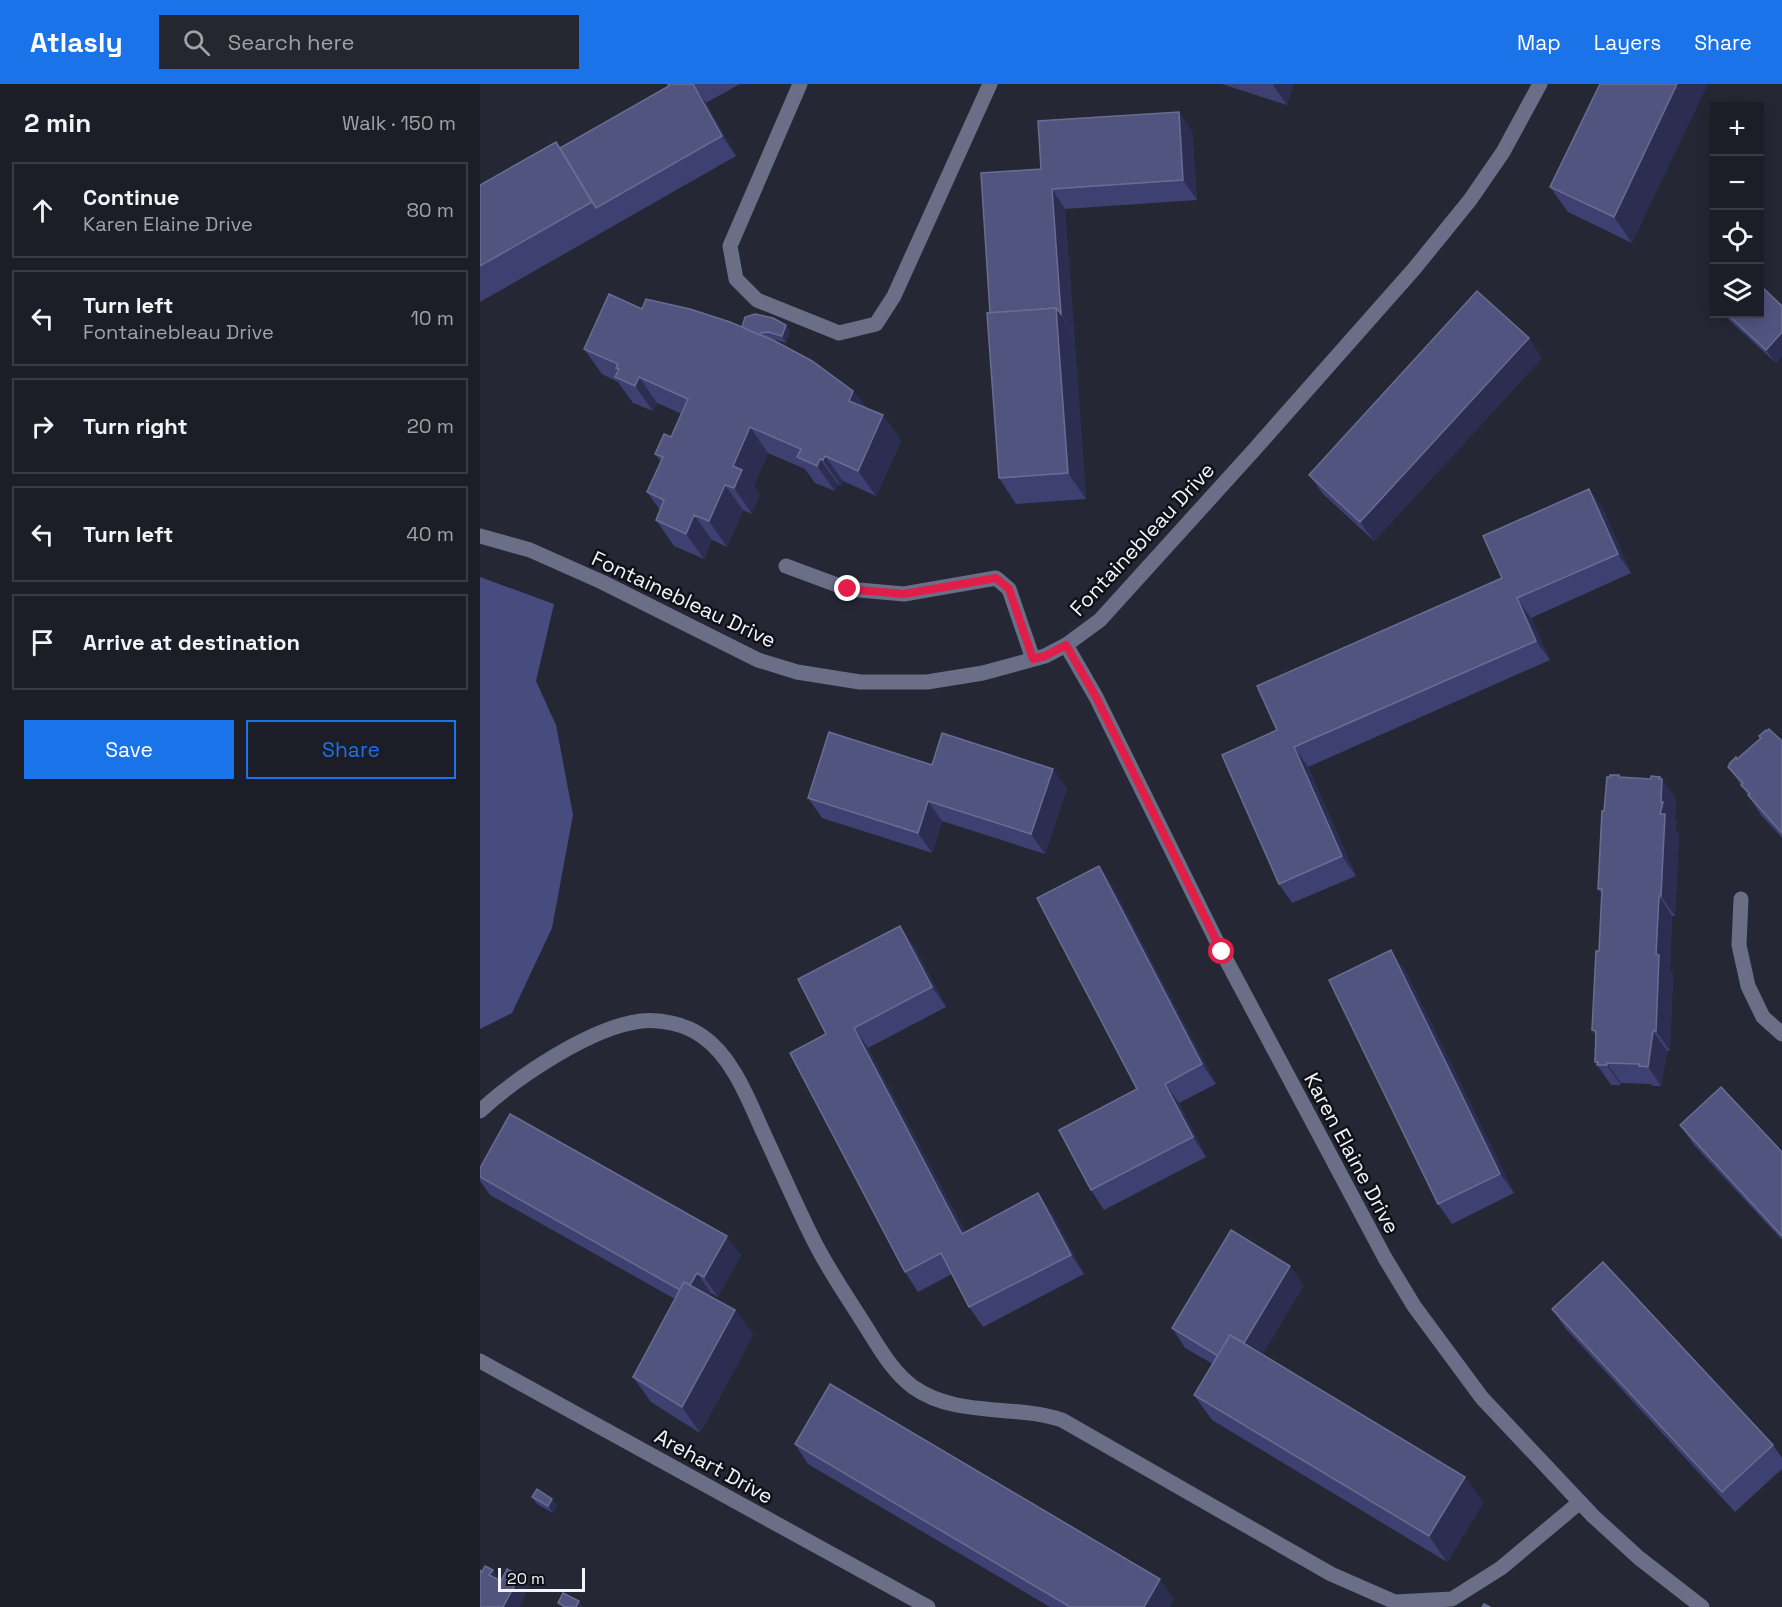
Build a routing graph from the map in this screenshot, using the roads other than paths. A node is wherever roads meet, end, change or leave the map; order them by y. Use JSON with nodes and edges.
{"nodes":[{"id":1,"x":800,"y":84,"type":"edge"},
{"id":2,"x":990,"y":84,"type":"edge"},
{"id":3,"x":1540,"y":84,"type":"edge"},
{"id":4,"x":480,"y":536,"type":"edge"},
{"id":5,"x":786,"y":566,"type":"dead end"},
{"id":6,"x":1066,"y":645,"type":"junction"},
{"id":7,"x":1033,"y":659,"type":"junction"},
{"id":8,"x":1741,"y":899,"type":"dead end"},
{"id":9,"x":1782,"y":1034,"type":"edge"},
{"id":10,"x":480,"y":1111,"type":"edge"},
{"id":11,"x":480,"y":1361,"type":"edge"},
{"id":12,"x":1580,"y":1502,"type":"junction"},
{"id":13,"x":928,"y":1607,"type":"edge"},
{"id":14,"x":1702,"y":1607,"type":"edge"}],
"edges":[{"from":1,"to":2,"type":"street"},
{"from":3,"to":6,"type":"street","name":"Fontainebleau Drive"},
{"from":4,"to":7,"type":"street","name":"Fontainebleau Drive"},
{"from":5,"to":7,"type":"street"},
{"from":6,"to":7,"type":"street","name":"Fontainebleau Drive"},
{"from":6,"to":12,"type":"street","name":"Karen Elaine Drive"},
{"from":8,"to":9,"type":"street"},
{"from":10,"to":12,"type":"street"},
{"from":11,"to":13,"type":"street","name":"Arehart Drive"},
{"from":12,"to":14,"type":"street","name":"Karen Elaine Drive"}]}
